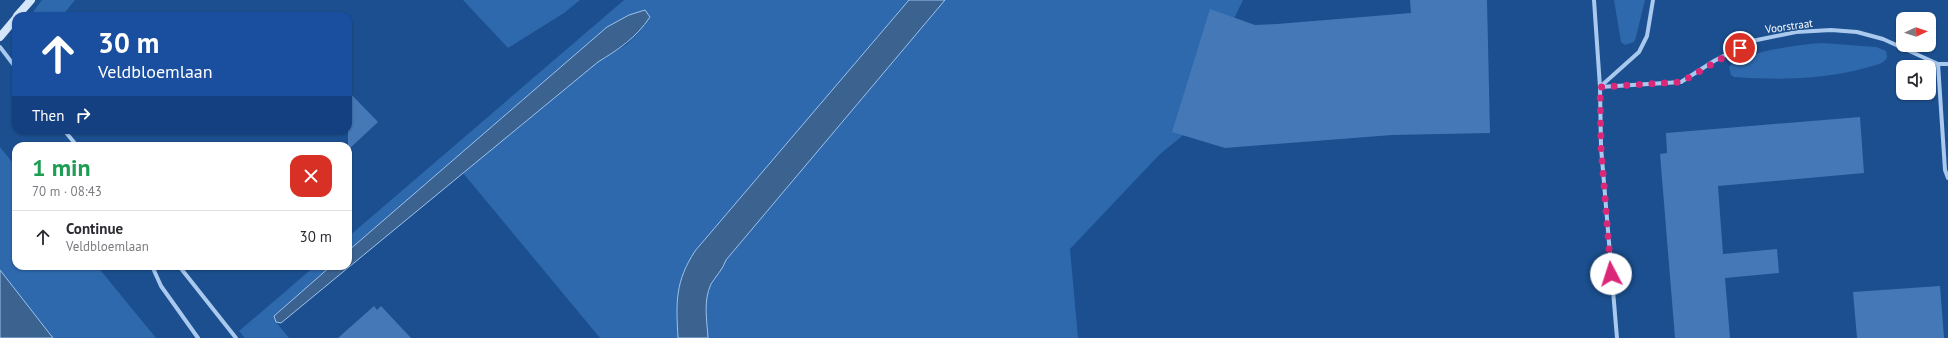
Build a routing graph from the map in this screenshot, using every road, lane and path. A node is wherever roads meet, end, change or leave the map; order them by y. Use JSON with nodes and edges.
{"nodes":[{"id":1,"x":31,"y":0,"type":"edge"},
{"id":2,"x":1594,"y":0,"type":"edge"},
{"id":3,"x":1653,"y":0,"type":"edge"},
{"id":4,"x":21,"y":12,"type":"edge"},
{"id":5,"x":12,"y":23,"type":"edge"},
{"id":6,"x":0,"y":36,"type":"edge"},
{"id":7,"x":0,"y":46,"type":"edge"},
{"id":8,"x":12,"y":62,"type":"edge"},
{"id":9,"x":1938,"y":64,"type":"junction"},
{"id":10,"x":1948,"y":64,"type":"edge"},
{"id":11,"x":1600,"y":87,"type":"junction"},
{"id":12,"x":67,"y":134,"type":"edge"},
{"id":13,"x":74,"y":142,"type":"edge"},
{"id":14,"x":1948,"y":178,"type":"edge"},
{"id":15,"x":154,"y":270,"type":"edge"},
{"id":16,"x":182,"y":270,"type":"edge"},
{"id":17,"x":198,"y":338,"type":"edge"},
{"id":18,"x":236,"y":338,"type":"edge"},
{"id":19,"x":1616,"y":338,"type":"edge"}],
"edges":[{"from":1,"to":4,"type":"main road"},
{"from":2,"to":11,"type":"street"},
{"from":3,"to":11,"type":"street"},
{"from":5,"to":6,"type":"main road"},
{"from":7,"to":8,"type":"street"},
{"from":9,"to":10,"type":"street","name":"Voorstraat"},
{"from":9,"to":11,"type":"street","name":"Voorstraat"},
{"from":9,"to":14,"type":"street"},
{"from":11,"to":19,"type":"street"},
{"from":12,"to":13,"type":"street"},
{"from":15,"to":17,"type":"street"},
{"from":16,"to":18,"type":"street"}]}
